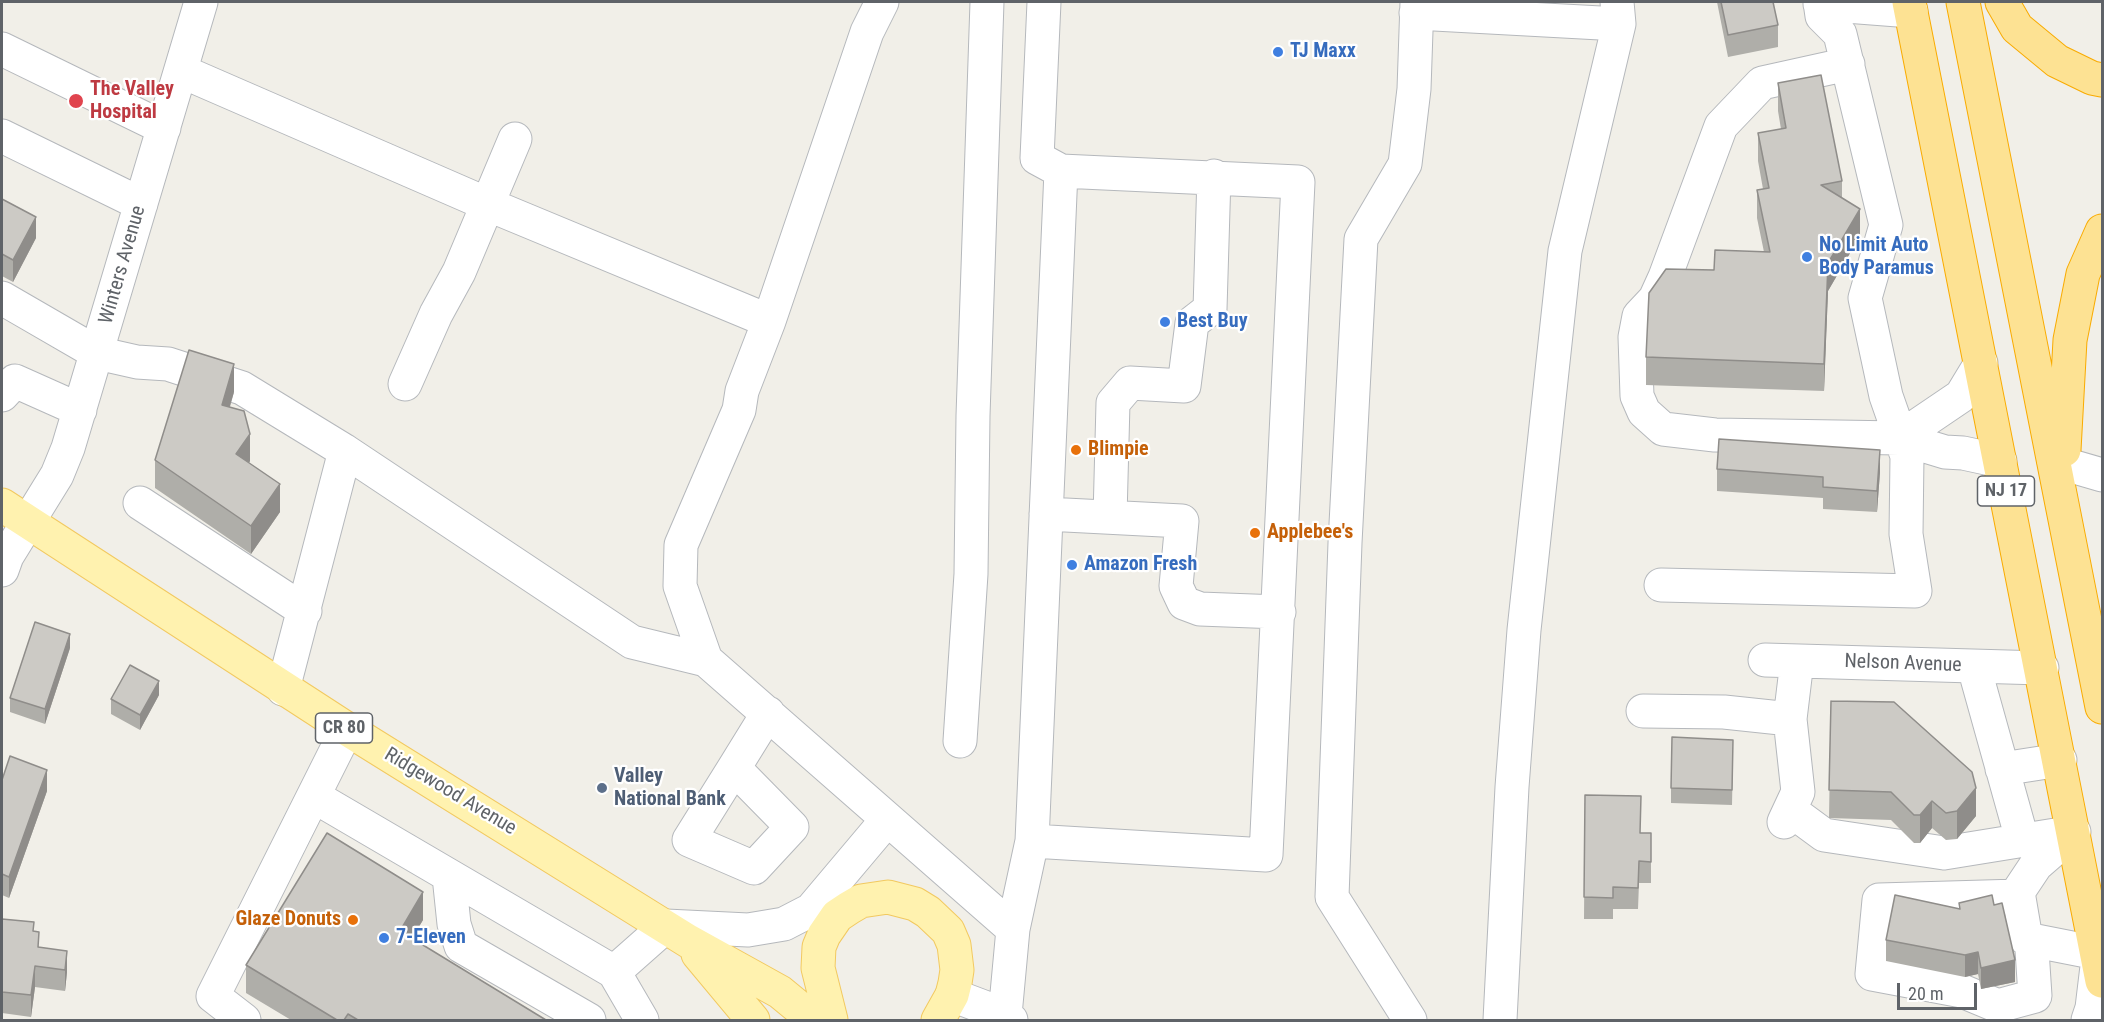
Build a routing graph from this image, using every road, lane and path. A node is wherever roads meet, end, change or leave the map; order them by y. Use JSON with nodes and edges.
{"nodes":[{"id":1,"x":201,"y":2,"type":"edge"},
{"id":2,"x":882,"y":2,"type":"edge"},
{"id":3,"x":987,"y":2,"type":"edge"},
{"id":4,"x":1044,"y":2,"type":"edge"},
{"id":5,"x":1963,"y":2,"type":"edge"},
{"id":6,"x":2002,"y":2,"type":"edge"},
{"id":7,"x":1820,"y":3,"type":"edge"},
{"id":8,"x":1910,"y":6,"type":"edge"},
{"id":9,"x":1416,"y":8,"type":"edge"},
{"id":10,"x":1618,"y":13,"type":"edge"},
{"id":11,"x":2,"y":50,"type":"edge"},
{"id":12,"x":1848,"y":64,"type":"junction"},
{"id":13,"x":181,"y":71,"type":"junction"},
{"id":14,"x":2103,"y":80,"type":"edge"},
{"id":15,"x":164,"y":128,"type":"junction"},
{"id":16,"x":2,"y":136,"type":"edge"},
{"id":17,"x":515,"y":139,"type":"dead end"},
{"id":18,"x":1061,"y":171,"type":"junction"},
{"id":19,"x":1214,"y":176,"type":"junction"},
{"id":20,"x":141,"y":204,"type":"junction"},
{"id":21,"x":488,"y":204,"type":"junction"},
{"id":22,"x":2103,"y":231,"type":"edge"},
{"id":23,"x":2,"y":298,"type":"edge"},
{"id":24,"x":769,"y":321,"type":"junction"},
{"id":25,"x":97,"y":353,"type":"junction"},
{"id":26,"x":1981,"y":363,"type":"junction"},
{"id":27,"x":405,"y":384,"type":"dead end"},
{"id":28,"x":2,"y":395,"type":"edge"},
{"id":29,"x":80,"y":410,"type":"junction"},
{"id":30,"x":1899,"y":438,"type":"junction"},
{"id":31,"x":345,"y":451,"type":"junction"},
{"id":32,"x":2000,"y":462,"type":"junction"},
{"id":33,"x":2059,"y":463,"type":"junction"},
{"id":34,"x":2103,"y":476,"type":"edge"},
{"id":35,"x":140,"y":503,"type":"dead end"},
{"id":36,"x":15,"y":513,"type":"edge"},
{"id":37,"x":1046,"y":514,"type":"junction"},
{"id":38,"x":1110,"y":517,"type":"junction"},
{"id":39,"x":2,"y":570,"type":"edge"},
{"id":40,"x":1661,"y":585,"type":"dead end"},
{"id":41,"x":305,"y":611,"type":"junction"},
{"id":42,"x":1279,"y":612,"type":"junction"},
{"id":43,"x":706,"y":660,"type":"junction"},
{"id":44,"x":1974,"y":667,"type":"junction"},
{"id":45,"x":2042,"y":668,"type":"junction"},
{"id":46,"x":283,"y":689,"type":"junction"},
{"id":47,"x":2103,"y":707,"type":"edge"},
{"id":48,"x":1643,"y":711,"type":"dead end"},
{"id":49,"x":768,"y":713,"type":"junction"},
{"id":50,"x":1790,"y":719,"type":"junction"},
{"id":51,"x":347,"y":729,"type":"junction"},
{"id":52,"x":960,"y":741,"type":"dead end"},
{"id":53,"x":2060,"y":760,"type":"junction"},
{"id":54,"x":734,"y":768,"type":"dead end"},
{"id":55,"x":2002,"y":769,"type":"junction"},
{"id":56,"x":315,"y":797,"type":"junction"},
{"id":57,"x":886,"y":821,"type":"junction"},
{"id":58,"x":2074,"y":832,"type":"junction"},
{"id":59,"x":2022,"y":839,"type":"junction"},
{"id":60,"x":1032,"y":841,"type":"junction"},
{"id":61,"x":449,"y":876,"type":"junction"},
{"id":62,"x":2019,"y":896,"type":"junction"},
{"id":63,"x":503,"y":907,"type":"junction"},
{"id":64,"x":454,"y":924,"type":"junction"},
{"id":65,"x":1013,"y":929,"type":"junction"},
{"id":66,"x":677,"y":933,"type":"junction"},
{"id":67,"x":2040,"y":942,"type":"junction"},
{"id":68,"x":2099,"y":964,"type":"edge"},
{"id":69,"x":614,"y":972,"type":"junction"},
{"id":70,"x":945,"y":1008,"type":"edge"},
{"id":71,"x":1008,"y":1018,"type":"edge"},
{"id":72,"x":244,"y":1020,"type":"edge"},
{"id":73,"x":589,"y":1020,"type":"edge"},
{"id":74,"x":642,"y":1020,"type":"edge"},
{"id":75,"x":753,"y":1020,"type":"edge"},
{"id":76,"x":814,"y":1020,"type":"edge"},
{"id":77,"x":831,"y":1020,"type":"edge"},
{"id":78,"x":1410,"y":1020,"type":"edge"},
{"id":79,"x":1500,"y":1020,"type":"edge"},
{"id":80,"x":2088,"y":1020,"type":"edge"}],
"edges":[{"from":1,"to":13,"type":"street","name":"Winters Avenue"},
{"from":2,"to":24,"type":"street"},
{"from":3,"to":52,"type":"street"},
{"from":4,"to":18,"type":"street"},
{"from":5,"to":33,"type":"highway","number":"NJ 17"},
{"from":6,"to":14,"type":"highway"},
{"from":7,"to":8,"type":"street"},
{"from":7,"to":12,"type":"street"},
{"from":8,"to":26,"type":"highway","number":"NJ 17"},
{"from":9,"to":10,"type":"street"},
{"from":9,"to":78,"type":"street"},
{"from":10,"to":79,"type":"street"},
{"from":11,"to":15,"type":"street"},
{"from":12,"to":30,"type":"street"},
{"from":12,"to":30,"type":"street"},
{"from":13,"to":15,"type":"street","name":"Winters Avenue"},
{"from":13,"to":21,"type":"street"},
{"from":15,"to":20,"type":"street","name":"Winters Avenue"},
{"from":16,"to":20,"type":"street"},
{"from":17,"to":21,"type":"street"},
{"from":18,"to":19,"type":"street"},
{"from":18,"to":37,"type":"street"},
{"from":19,"to":38,"type":"street"},
{"from":19,"to":42,"type":"street"},
{"from":20,"to":25,"type":"street","name":"Winters Avenue"},
{"from":21,"to":24,"type":"street"},
{"from":21,"to":27,"type":"street"},
{"from":22,"to":33,"type":"highway"},
{"from":23,"to":25,"type":"street"},
{"from":24,"to":43,"type":"street"},
{"from":25,"to":29,"type":"street","name":"Winters Avenue"},
{"from":25,"to":31,"type":"street"},
{"from":26,"to":30,"type":"street"},
{"from":26,"to":32,"type":"highway","number":"NJ 17"},
{"from":28,"to":29,"type":"street"},
{"from":29,"to":36,"type":"street","name":"Winters Avenue"},
{"from":30,"to":32,"type":"street"},
{"from":30,"to":40,"type":"street"},
{"from":31,"to":41,"type":"street"},
{"from":31,"to":43,"type":"street"},
{"from":32,"to":45,"type":"highway","number":"NJ 17"},
{"from":33,"to":34,"type":"street"},
{"from":33,"to":47,"type":"highway","number":"NJ 17"},
{"from":35,"to":41,"type":"street"},
{"from":36,"to":39,"type":"street","name":"Winters Avenue"},
{"from":36,"to":46,"type":"main road","name":"Ridgewood Avenue","number":"CR 80"},
{"from":37,"to":38,"type":"street"},
{"from":37,"to":60,"type":"street"},
{"from":38,"to":42,"type":"street"},
{"from":41,"to":46,"type":"street"},
{"from":42,"to":60,"type":"street"},
{"from":43,"to":49,"type":"street"},
{"from":44,"to":45,"type":"street","name":"Nelson Avenue"},
{"from":44,"to":50,"type":"street","name":"Nelson Avenue"},
{"from":44,"to":55,"type":"street"},
{"from":45,"to":53,"type":"highway","number":"NJ 17"},
{"from":46,"to":51,"type":"main road","name":"Ridgewood Avenue","number":"CR 80"},
{"from":48,"to":50,"type":"street"},
{"from":49,"to":54,"type":"street"},
{"from":49,"to":57,"type":"street"},
{"from":50,"to":59,"type":"street"},
{"from":51,"to":56,"type":"street"},
{"from":51,"to":66,"type":"main road","name":"Ridgewood Avenue","number":"CR 80"},
{"from":53,"to":55,"type":"street"},
{"from":53,"to":58,"type":"highway","number":"NJ 17"},
{"from":55,"to":59,"type":"street"},
{"from":56,"to":61,"type":"street"},
{"from":56,"to":72,"type":"street"},
{"from":57,"to":65,"type":"street"},
{"from":57,"to":66,"type":"street"},
{"from":58,"to":59,"type":"street"},
{"from":58,"to":62,"type":"street"},
{"from":58,"to":68,"type":"highway","number":"NJ 17"},
{"from":60,"to":65,"type":"street"},
{"from":61,"to":63,"type":"street"},
{"from":61,"to":64,"type":"street"},
{"from":62,"to":67,"type":"street"},
{"from":62,"to":67,"type":"street"},
{"from":63,"to":64,"type":"street"},
{"from":63,"to":69,"type":"street"},
{"from":64,"to":73,"type":"street"},
{"from":65,"to":71,"type":"street"},
{"from":66,"to":69,"type":"street"},
{"from":66,"to":75,"type":"main road","name":"Ridgewood Avenue","number":"CR 80"},
{"from":66,"to":76,"type":"main road","name":"Ridgewood Avenue","number":"CR 80"},
{"from":67,"to":68,"type":"street"},
{"from":68,"to":80,"type":"street"},
{"from":69,"to":74,"type":"street"},
{"from":70,"to":71,"type":"street"},
{"from":70,"to":77,"type":"main road"}]}
